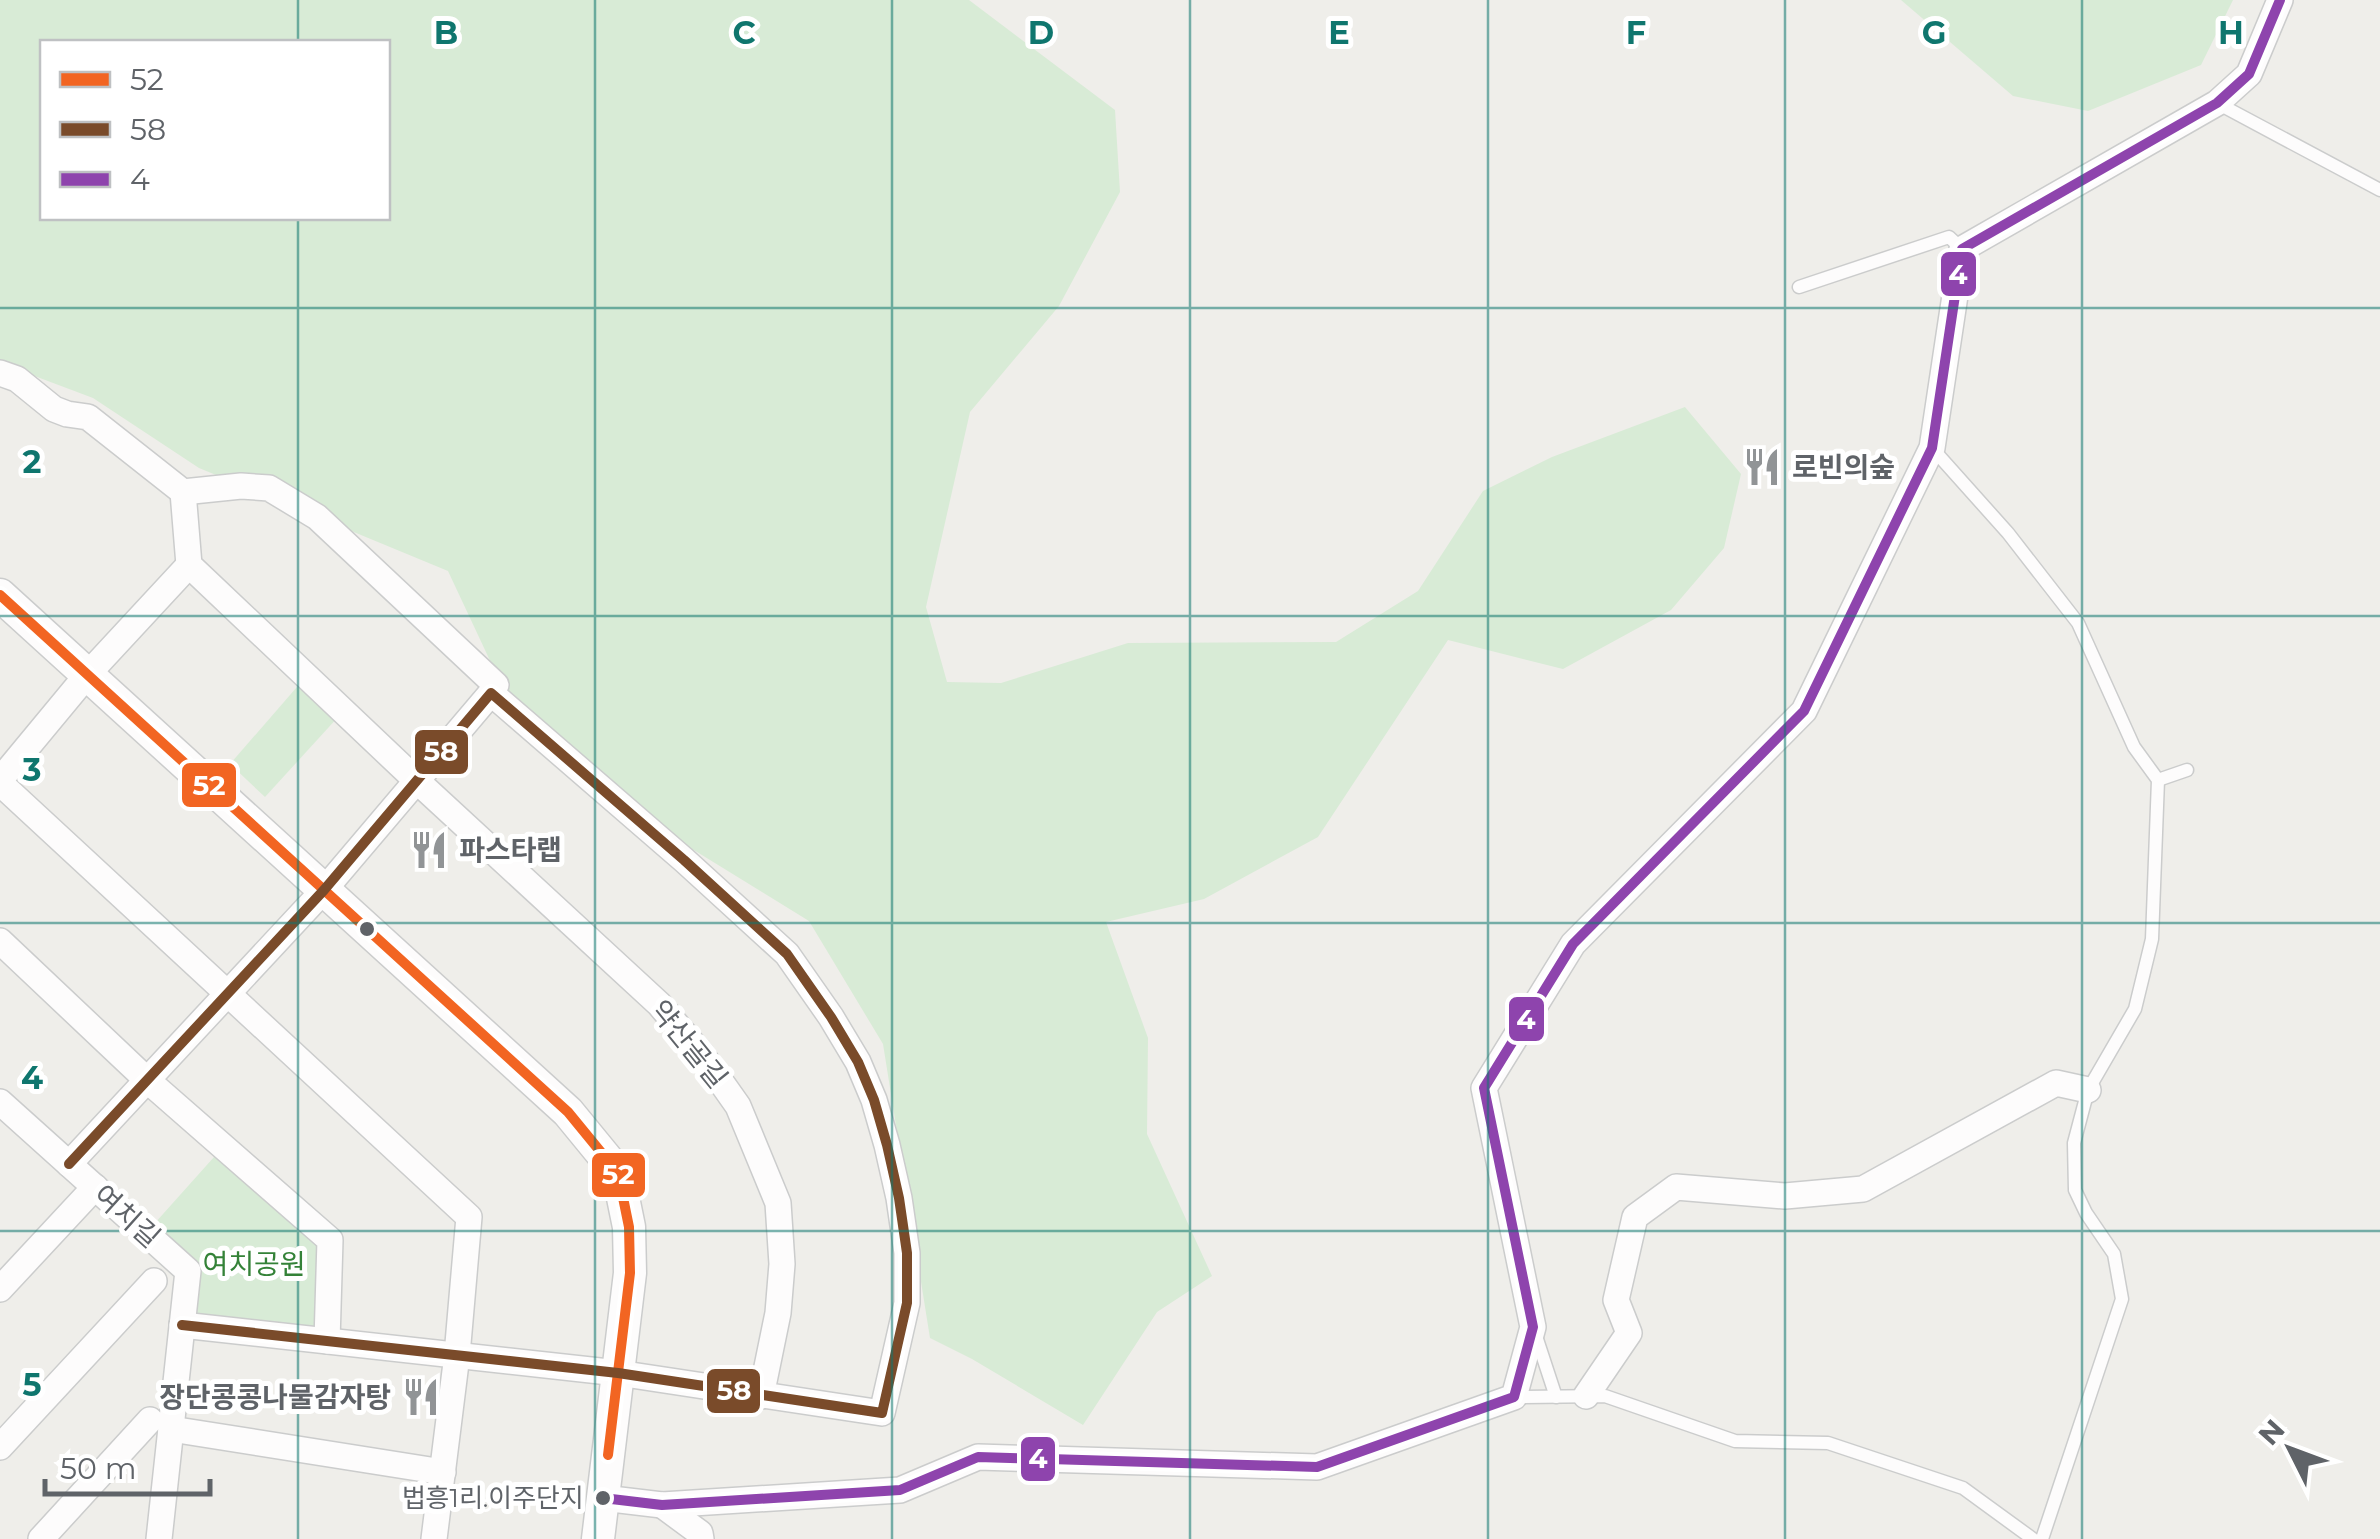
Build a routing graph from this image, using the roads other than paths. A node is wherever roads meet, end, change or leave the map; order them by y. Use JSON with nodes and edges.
{"nodes":[{"id":1,"x":2280,"y":0,"type":"edge"},
{"id":2,"x":2217,"y":103,"type":"junction"},
{"id":3,"x":2380,"y":190,"type":"edge"},
{"id":4,"x":1962,"y":249,"type":"junction"},
{"id":5,"x":1799,"y":287,"type":"dead end"},
{"id":6,"x":0,"y":373,"type":"edge"},
{"id":7,"x":1932,"y":448,"type":"junction"},
{"id":8,"x":183,"y":492,"type":"junction"},
{"id":9,"x":188,"y":565,"type":"junction"},
{"id":10,"x":0,"y":595,"type":"edge"},
{"id":11,"x":87,"y":675,"type":"junction"},
{"id":12,"x":491,"y":693,"type":"junction"},
{"id":13,"x":2187,"y":770,"type":"dead end"},
{"id":14,"x":2158,"y":780,"type":"junction"},
{"id":15,"x":417,"y":781,"type":"junction"},
{"id":16,"x":0,"y":782,"type":"edge"},
{"id":17,"x":324,"y":890,"type":"junction"},
{"id":18,"x":0,"y":942,"type":"edge"},
{"id":19,"x":227,"y":993,"type":"junction"},
{"id":20,"x":147,"y":1080,"type":"junction"},
{"id":21,"x":2088,"y":1090,"type":"junction"},
{"id":22,"x":0,"y":1102,"type":"edge"},
{"id":23,"x":69,"y":1164,"type":"junction"},
{"id":24,"x":95,"y":1188,"type":"junction"},
{"id":25,"x":154,"y":1282,"type":"dead end"},
{"id":26,"x":0,"y":1288,"type":"edge"},
{"id":27,"x":182,"y":1325,"type":"junction"},
{"id":28,"x":1533,"y":1328,"type":"junction"},
{"id":29,"x":327,"y":1341,"type":"junction"},
{"id":30,"x":457,"y":1355,"type":"junction"},
{"id":31,"x":618,"y":1373,"type":"junction"},
{"id":32,"x":761,"y":1396,"type":"junction"},
{"id":33,"x":1556,"y":1396,"type":"junction"},
{"id":34,"x":1586,"y":1396,"type":"junction"},
{"id":35,"x":1514,"y":1397,"type":"junction"},
{"id":36,"x":160,"y":1425,"type":"junction"},
{"id":37,"x":0,"y":1447,"type":"edge"},
{"id":38,"x":443,"y":1472,"type":"junction"},
{"id":39,"x":603,"y":1498,"type":"junction"},
{"id":40,"x":662,"y":1505,"type":"junction"},
{"id":41,"x":40,"y":1539,"type":"edge"},
{"id":42,"x":159,"y":1539,"type":"edge"},
{"id":43,"x":434,"y":1539,"type":"edge"},
{"id":44,"x":598,"y":1539,"type":"edge"},
{"id":45,"x":701,"y":1539,"type":"edge"},
{"id":46,"x":2032,"y":1539,"type":"edge"},
{"id":47,"x":2042,"y":1539,"type":"edge"}],
"edges":[{"from":1,"to":2,"type":"street"},
{"from":2,"to":3,"type":"lane"},
{"from":2,"to":4,"type":"street"},
{"from":4,"to":5,"type":"lane"},
{"from":4,"to":7,"type":"street"},
{"from":6,"to":8,"type":"street"},
{"from":7,"to":14,"type":"lane"},
{"from":7,"to":28,"type":"street"},
{"from":8,"to":9,"type":"street"},
{"from":8,"to":12,"type":"street"},
{"from":9,"to":11,"type":"street"},
{"from":9,"to":15,"type":"street","name":"약산골길"},
{"from":10,"to":11,"type":"street"},
{"from":11,"to":16,"type":"street"},
{"from":11,"to":17,"type":"street"},
{"from":12,"to":15,"type":"street"},
{"from":12,"to":32,"type":"street"},
{"from":13,"to":14,"type":"lane"},
{"from":14,"to":21,"type":"lane"},
{"from":15,"to":17,"type":"street"},
{"from":15,"to":32,"type":"street","name":"약산골길"},
{"from":16,"to":19,"type":"street"},
{"from":17,"to":19,"type":"street"},
{"from":17,"to":31,"type":"street"},
{"from":18,"to":20,"type":"street"},
{"from":19,"to":20,"type":"street"},
{"from":19,"to":30,"type":"street"},
{"from":20,"to":23,"type":"street"},
{"from":20,"to":29,"type":"street"},
{"from":21,"to":34,"type":"street"},
{"from":21,"to":47,"type":"lane"},
{"from":22,"to":23,"type":"street","name":"여치길"},
{"from":23,"to":24,"type":"street","name":"여치길"},
{"from":24,"to":26,"type":"street"},
{"from":24,"to":27,"type":"street","name":"여치길"},
{"from":25,"to":37,"type":"street"},
{"from":27,"to":29,"type":"street"},
{"from":27,"to":36,"type":"street","name":"여치길"},
{"from":28,"to":33,"type":"lane"},
{"from":28,"to":35,"type":"street"},
{"from":29,"to":30,"type":"street"},
{"from":30,"to":31,"type":"street"},
{"from":30,"to":38,"type":"street"},
{"from":31,"to":32,"type":"street"},
{"from":31,"to":39,"type":"street"},
{"from":33,"to":34,"type":"lane"},
{"from":33,"to":35,"type":"lane"},
{"from":34,"to":46,"type":"lane"},
{"from":35,"to":40,"type":"street"},
{"from":36,"to":38,"type":"street"},
{"from":36,"to":41,"type":"street"},
{"from":36,"to":42,"type":"street","name":"여치길"},
{"from":38,"to":43,"type":"street"},
{"from":39,"to":40,"type":"street"},
{"from":39,"to":44,"type":"street"},
{"from":40,"to":45,"type":"street"}]}
